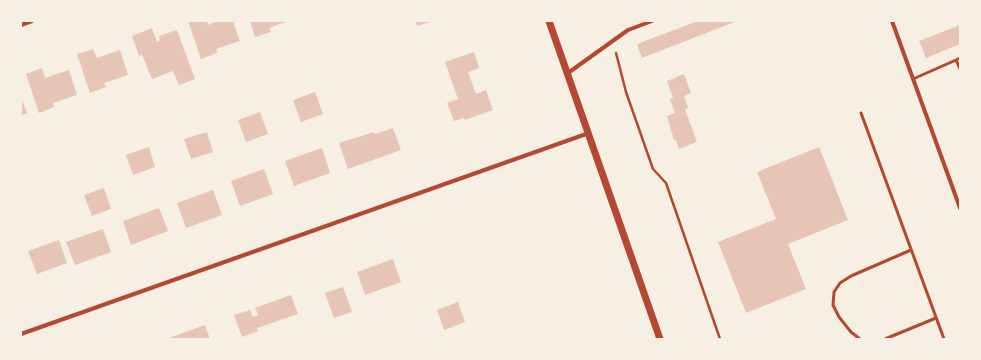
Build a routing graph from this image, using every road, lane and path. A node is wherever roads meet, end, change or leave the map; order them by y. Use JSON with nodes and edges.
{"nodes":[{"id":1,"x":32,"y":21,"type":"edge"},
{"id":2,"x":550,"y":21,"type":"edge"},
{"id":3,"x":652,"y":21,"type":"edge"},
{"id":4,"x":892,"y":21,"type":"edge"},
{"id":5,"x":21,"y":25,"type":"edge"},
{"id":6,"x":617,"y":56,"type":"dead end"},
{"id":7,"x":958,"y":59,"type":"edge"},
{"id":8,"x":960,"y":70,"type":"edge"},
{"id":9,"x":568,"y":73,"type":"junction"},
{"id":10,"x":913,"y":78,"type":"junction"},
{"id":11,"x":861,"y":113,"type":"dead end"},
{"id":12,"x":589,"y":133,"type":"junction"},
{"id":13,"x":960,"y":208,"type":"edge"},
{"id":14,"x":911,"y":250,"type":"junction"},
{"id":15,"x":936,"y":318,"type":"junction"},
{"id":16,"x":21,"y":334,"type":"edge"},
{"id":17,"x":660,"y":339,"type":"edge"},
{"id":18,"x":720,"y":339,"type":"edge"},
{"id":19,"x":860,"y":339,"type":"edge"},
{"id":20,"x":885,"y":339,"type":"edge"},
{"id":21,"x":944,"y":339,"type":"edge"}],
"edges":[{"from":1,"to":5,"type":"street"},
{"from":2,"to":9,"type":"street"},
{"from":3,"to":9,"type":"street"},
{"from":4,"to":10,"type":"street"},
{"from":6,"to":18,"type":"path"},
{"from":7,"to":8,"type":"lane"},
{"from":7,"to":10,"type":"lane"},
{"from":9,"to":12,"type":"street"},
{"from":10,"to":13,"type":"street"},
{"from":11,"to":14,"type":"lane"},
{"from":12,"to":16,"type":"street"},
{"from":12,"to":17,"type":"street"},
{"from":14,"to":15,"type":"lane"},
{"from":14,"to":19,"type":"lane"},
{"from":15,"to":20,"type":"lane"},
{"from":15,"to":21,"type":"lane"}]}
